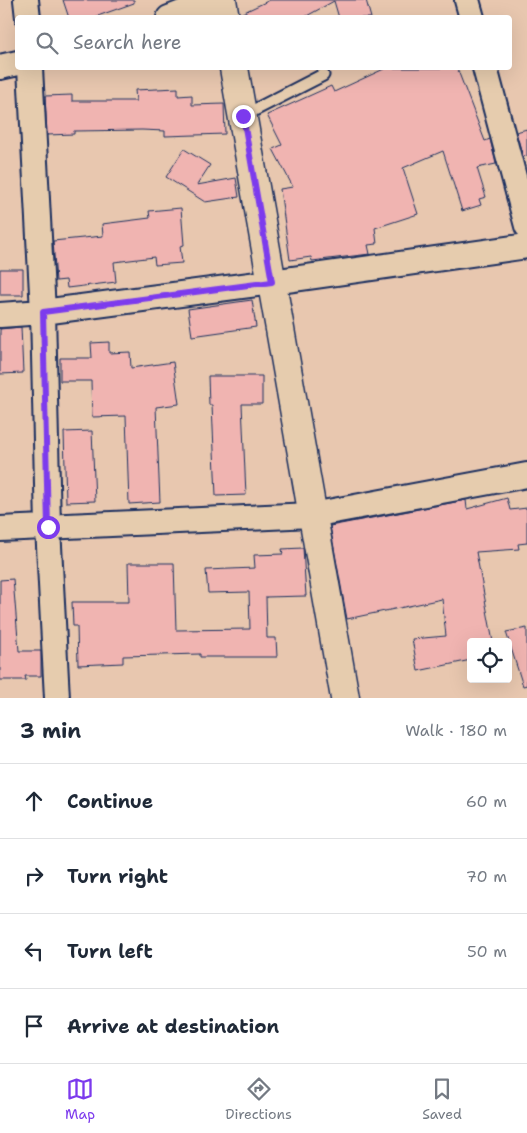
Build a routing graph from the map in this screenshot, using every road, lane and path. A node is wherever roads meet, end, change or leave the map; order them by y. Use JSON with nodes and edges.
{"nodes":[{"id":1,"x":26,"y":0,"type":"edge"},
{"id":2,"x":215,"y":0,"type":"edge"},
{"id":3,"x":222,"y":0,"type":"edge"},
{"id":4,"x":467,"y":0,"type":"edge"},
{"id":5,"x":28,"y":15,"type":"edge"},
{"id":6,"x":176,"y":15,"type":"edge"},
{"id":7,"x":224,"y":15,"type":"edge"},
{"id":8,"x":471,"y":15,"type":"edge"},
{"id":9,"x":15,"y":64,"type":"edge"},
{"id":10,"x":0,"y":67,"type":"edge"},
{"id":11,"x":30,"y":70,"type":"edge"},
{"id":12,"x":234,"y":70,"type":"edge"},
{"id":13,"x":486,"y":70,"type":"edge"},
{"id":14,"x":323,"y":74,"type":"dead end"},
{"id":15,"x":243,"y":116,"type":"junction"},
{"id":16,"x":527,"y":226,"type":"edge"},
{"id":17,"x":527,"y":246,"type":"edge"},
{"id":18,"x":272,"y":282,"type":"junction"},
{"id":19,"x":43,"y":312,"type":"junction"},
{"id":20,"x":0,"y":315,"type":"edge"},
{"id":21,"x":527,"y":475,"type":"edge"},
{"id":22,"x":312,"y":514,"type":"junction"},
{"id":23,"x":48,"y":527,"type":"junction"},
{"id":24,"x":0,"y":529,"type":"edge"},
{"id":25,"x":57,"y":698,"type":"edge"},
{"id":26,"x":345,"y":698,"type":"edge"}],
"edges":[{"from":1,"to":5,"type":"street"},
{"from":2,"to":6,"type":"street"},
{"from":3,"to":7,"type":"street"},
{"from":4,"to":8,"type":"street"},
{"from":9,"to":10,"type":"street"},
{"from":11,"to":19,"type":"street"},
{"from":12,"to":15,"type":"street"},
{"from":13,"to":16,"type":"street"},
{"from":14,"to":15,"type":"lane"},
{"from":15,"to":18,"type":"street"},
{"from":17,"to":18,"type":"street"},
{"from":18,"to":19,"type":"street"},
{"from":18,"to":22,"type":"street"},
{"from":19,"to":20,"type":"street"},
{"from":19,"to":23,"type":"street"},
{"from":21,"to":22,"type":"street"},
{"from":22,"to":23,"type":"street"},
{"from":22,"to":26,"type":"street"},
{"from":23,"to":24,"type":"street"},
{"from":23,"to":25,"type":"street"}]}
